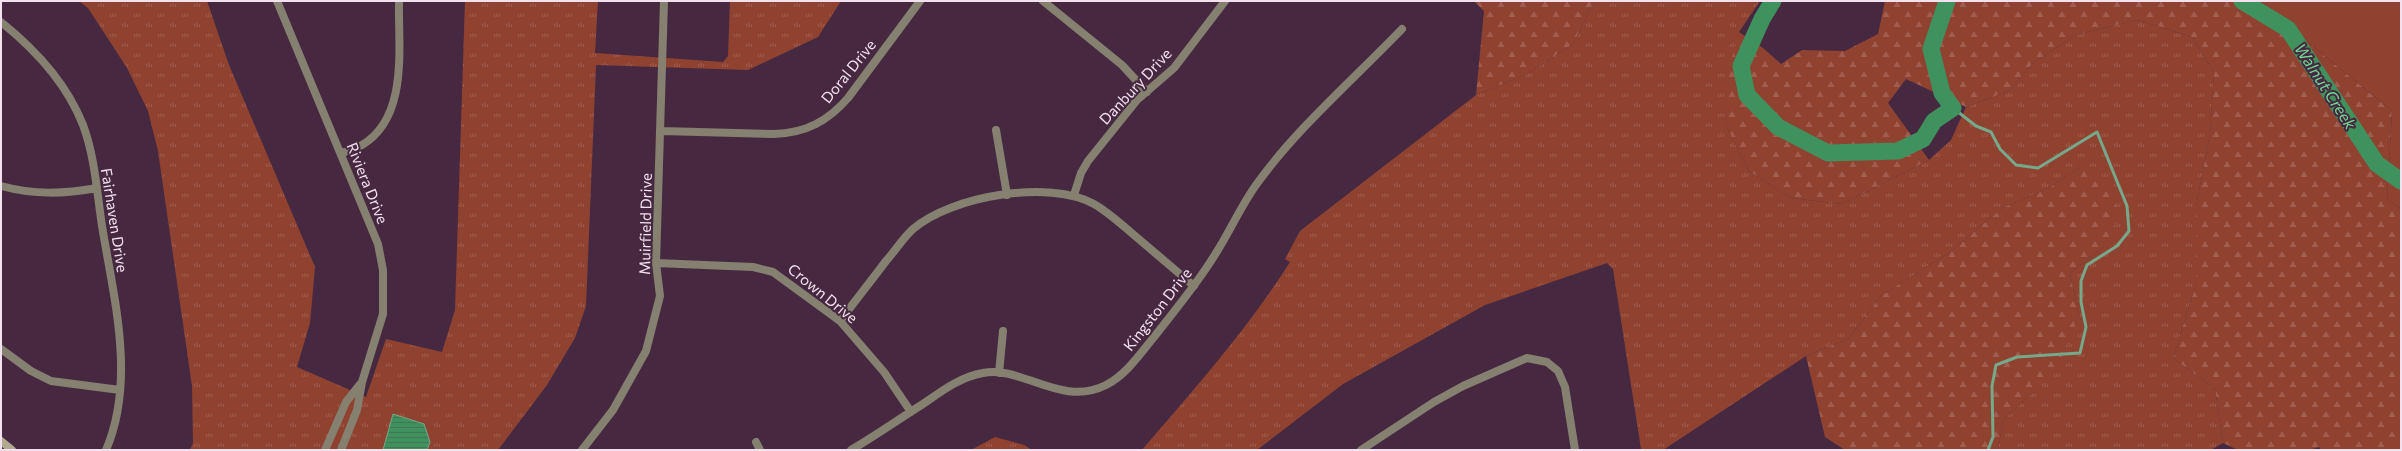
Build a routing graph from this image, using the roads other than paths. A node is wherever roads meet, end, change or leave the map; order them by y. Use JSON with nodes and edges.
{"nodes":[{"id":1,"x":277,"y":1,"type":"edge"},
{"id":2,"x":399,"y":1,"type":"edge"},
{"id":3,"x":664,"y":1,"type":"edge"},
{"id":4,"x":920,"y":1,"type":"edge"},
{"id":5,"x":1043,"y":1,"type":"edge"},
{"id":6,"x":1225,"y":1,"type":"edge"},
{"id":7,"x":1,"y":22,"type":"edge"},
{"id":8,"x":1402,"y":29,"type":"dead end"},
{"id":9,"x":1147,"y":92,"type":"junction"},
{"id":10,"x":996,"y":130,"type":"dead end"},
{"id":11,"x":661,"y":131,"type":"junction"},
{"id":12,"x":342,"y":153,"type":"junction"},
{"id":13,"x":1,"y":186,"type":"edge"},
{"id":14,"x":96,"y":188,"type":"junction"},
{"id":15,"x":1007,"y":195,"type":"junction"},
{"id":16,"x":1074,"y":195,"type":"junction"},
{"id":17,"x":656,"y":262,"type":"junction"},
{"id":18,"x":1194,"y":286,"type":"junction"},
{"id":19,"x":840,"y":321,"type":"junction"},
{"id":20,"x":1003,"y":331,"type":"dead end"},
{"id":21,"x":1,"y":349,"type":"edge"},
{"id":22,"x":999,"y":373,"type":"junction"},
{"id":23,"x":362,"y":382,"type":"junction"},
{"id":24,"x":120,"y":390,"type":"junction"},
{"id":25,"x":911,"y":412,"type":"junction"},
{"id":26,"x":1,"y":441,"type":"edge"},
{"id":27,"x":756,"y":442,"type":"dead end"},
{"id":28,"x":12,"y":450,"type":"edge"},
{"id":29,"x":106,"y":450,"type":"edge"},
{"id":30,"x":325,"y":450,"type":"edge"},
{"id":31,"x":341,"y":450,"type":"edge"},
{"id":32,"x":582,"y":450,"type":"edge"},
{"id":33,"x":760,"y":450,"type":"edge"},
{"id":34,"x":851,"y":450,"type":"edge"},
{"id":35,"x":1361,"y":450,"type":"edge"},
{"id":36,"x":1575,"y":450,"type":"edge"}],
"edges":[{"from":1,"to":12,"type":"street","name":"Riviera Drive"},
{"from":2,"to":12,"type":"street"},
{"from":3,"to":11,"type":"street","name":"Muirfield Drive"},
{"from":4,"to":11,"type":"street","name":"Doral Drive"},
{"from":5,"to":9,"type":"street"},
{"from":6,"to":9,"type":"street","name":"Danbury Drive"},
{"from":7,"to":14,"type":"street","name":"Fairhaven Drive"},
{"from":8,"to":18,"type":"street","name":"Kingston Drive"},
{"from":9,"to":16,"type":"street","name":"Danbury Drive"},
{"from":10,"to":15,"type":"street"},
{"from":11,"to":17,"type":"street","name":"Muirfield Drive"},
{"from":12,"to":23,"type":"street","name":"Riviera Drive"},
{"from":13,"to":14,"type":"street"},
{"from":14,"to":24,"type":"street","name":"Fairhaven Drive"},
{"from":15,"to":16,"type":"street"},
{"from":15,"to":19,"type":"street"},
{"from":16,"to":18,"type":"street"},
{"from":17,"to":19,"type":"street","name":"Crown Drive"},
{"from":17,"to":32,"type":"street","name":"Muirfield Drive"},
{"from":18,"to":22,"type":"street","name":"Kingston Drive"},
{"from":19,"to":25,"type":"street","name":"Crown Drive"},
{"from":20,"to":22,"type":"street"},
{"from":21,"to":24,"type":"street"},
{"from":22,"to":25,"type":"street","name":"Kingston Drive"},
{"from":23,"to":30,"type":"street","name":"Riviera Drive"},
{"from":23,"to":31,"type":"street","name":"Riviera Drive"},
{"from":24,"to":29,"type":"street","name":"Fairhaven Drive"},
{"from":25,"to":34,"type":"street","name":"Kingston Drive"},
{"from":26,"to":28,"type":"main road"},
{"from":27,"to":33,"type":"street"},
{"from":35,"to":36,"type":"street"}]}
